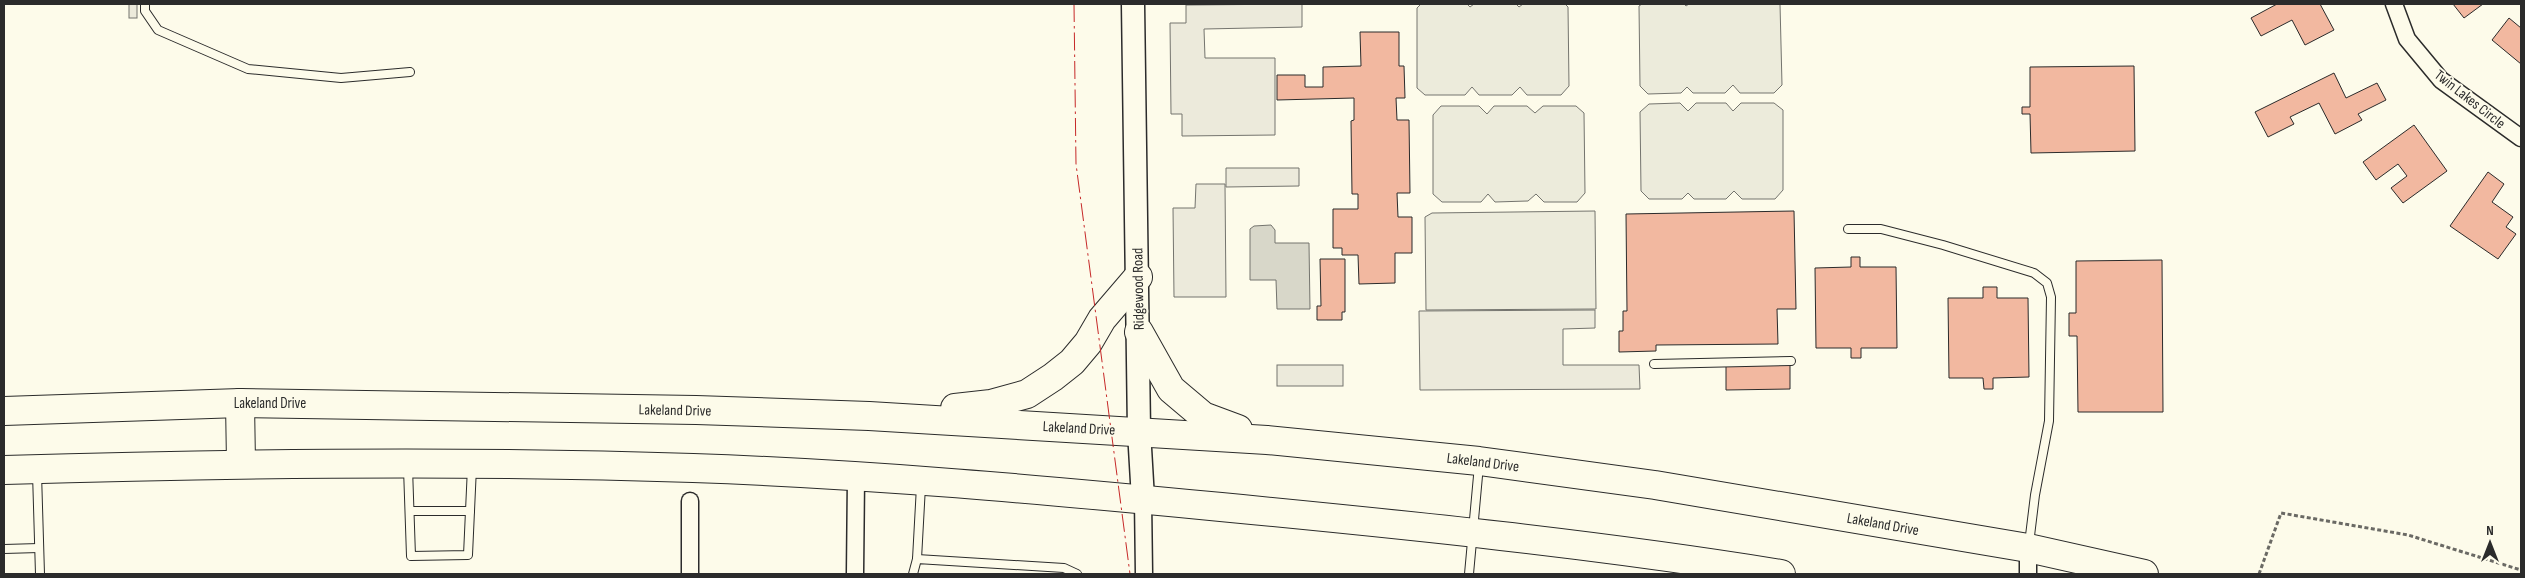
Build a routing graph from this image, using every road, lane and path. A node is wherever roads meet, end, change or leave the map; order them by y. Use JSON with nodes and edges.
{"nodes":[{"id":1,"x":145,"y":4,"type":"edge"},
{"id":2,"x":1133,"y":4,"type":"edge"},
{"id":3,"x":2394,"y":4,"type":"edge"},
{"id":4,"x":410,"y":72,"type":"dead end"},
{"id":5,"x":2521,"y":138,"type":"edge"},
{"id":6,"x":1848,"y":229,"type":"dead end"},
{"id":7,"x":1138,"y":278,"type":"junction"},
{"id":8,"x":1138,"y":332,"type":"junction"},
{"id":9,"x":1791,"y":361,"type":"dead end"},
{"id":10,"x":1654,"y":364,"type":"dead end"},
{"id":11,"x":240,"y":403,"type":"junction"},
{"id":12,"x":4,"y":410,"type":"edge"},
{"id":13,"x":868,"y":416,"type":"junction"},
{"id":14,"x":1139,"y":431,"type":"junction"},
{"id":15,"x":1267,"y":440,"type":"junction"},
{"id":16,"x":1479,"y":461,"type":"junction"},
{"id":17,"x":241,"y":463,"type":"junction"},
{"id":18,"x":408,"y":463,"type":"junction"},
{"id":19,"x":472,"y":463,"type":"junction"},
{"id":20,"x":37,"y":469,"type":"junction"},
{"id":21,"x":4,"y":470,"type":"edge"},
{"id":22,"x":856,"y":478,"type":"junction"},
{"id":23,"x":921,"y":481,"type":"junction"},
{"id":24,"x":1142,"y":499,"type":"junction"},
{"id":25,"x":690,"y":501,"type":"dead end"},
{"id":26,"x":410,"y":510,"type":"junction"},
{"id":27,"x":470,"y":511,"type":"junction"},
{"id":28,"x":1473,"y":531,"type":"junction"},
{"id":29,"x":39,"y":548,"type":"junction"},
{"id":30,"x":4,"y":549,"type":"edge"},
{"id":31,"x":917,"y":559,"type":"junction"},
{"id":32,"x":2028,"y":561,"type":"edge"},
{"id":33,"x":2521,"y":570,"type":"edge"},
{"id":34,"x":40,"y":574,"type":"edge"},
{"id":35,"x":690,"y":574,"type":"edge"},
{"id":36,"x":855,"y":574,"type":"edge"},
{"id":37,"x":913,"y":574,"type":"edge"},
{"id":38,"x":1077,"y":574,"type":"edge"},
{"id":39,"x":1144,"y":574,"type":"edge"},
{"id":40,"x":1469,"y":574,"type":"edge"},
{"id":41,"x":1781,"y":574,"type":"edge"},
{"id":42,"x":2144,"y":574,"type":"edge"},
{"id":43,"x":2259,"y":574,"type":"edge"}],
"edges":[{"from":1,"to":4,"type":"lane"},
{"from":2,"to":7,"type":"street","name":"Ridgewood Road"},
{"from":3,"to":5,"type":"street","name":"Twin Lakes Circle"},
{"from":6,"to":32,"type":"lane"},
{"from":7,"to":8,"type":"street","name":"Ridgewood Road"},
{"from":7,"to":13,"type":"highway"},
{"from":8,"to":14,"type":"street","name":"Ridgewood Road"},
{"from":8,"to":15,"type":"highway"},
{"from":9,"to":10,"type":"lane"},
{"from":11,"to":12,"type":"highway","name":"Lakeland Drive"},
{"from":11,"to":13,"type":"highway","name":"Lakeland Drive"},
{"from":11,"to":17,"type":"highway"},
{"from":13,"to":14,"type":"highway","name":"Lakeland Drive"},
{"from":14,"to":15,"type":"highway","name":"Lakeland Drive"},
{"from":14,"to":24,"type":"street","name":"Ridgewood Road"},
{"from":15,"to":16,"type":"highway","name":"Lakeland Drive"},
{"from":16,"to":28,"type":"lane"},
{"from":16,"to":32,"type":"highway","name":"Lakeland Drive"},
{"from":17,"to":18,"type":"highway"},
{"from":17,"to":20,"type":"highway"},
{"from":18,"to":19,"type":"highway"},
{"from":18,"to":26,"type":"lane"},
{"from":19,"to":22,"type":"highway"},
{"from":19,"to":27,"type":"lane"},
{"from":20,"to":21,"type":"highway"},
{"from":20,"to":29,"type":"lane"},
{"from":22,"to":23,"type":"highway"},
{"from":22,"to":36,"type":"street"},
{"from":23,"to":24,"type":"highway"},
{"from":23,"to":31,"type":"lane"},
{"from":24,"to":28,"type":"highway"},
{"from":24,"to":39,"type":"street","name":"Ridgewood Road"},
{"from":25,"to":35,"type":"street"},
{"from":26,"to":27,"type":"lane"},
{"from":26,"to":27,"type":"lane"},
{"from":28,"to":40,"type":"lane"},
{"from":28,"to":41,"type":"highway"},
{"from":29,"to":30,"type":"lane"},
{"from":29,"to":34,"type":"lane"},
{"from":31,"to":37,"type":"lane"},
{"from":31,"to":38,"type":"lane"},
{"from":32,"to":42,"type":"highway","name":"Lakeland Drive"},
{"from":33,"to":43,"type":"path"}]}
